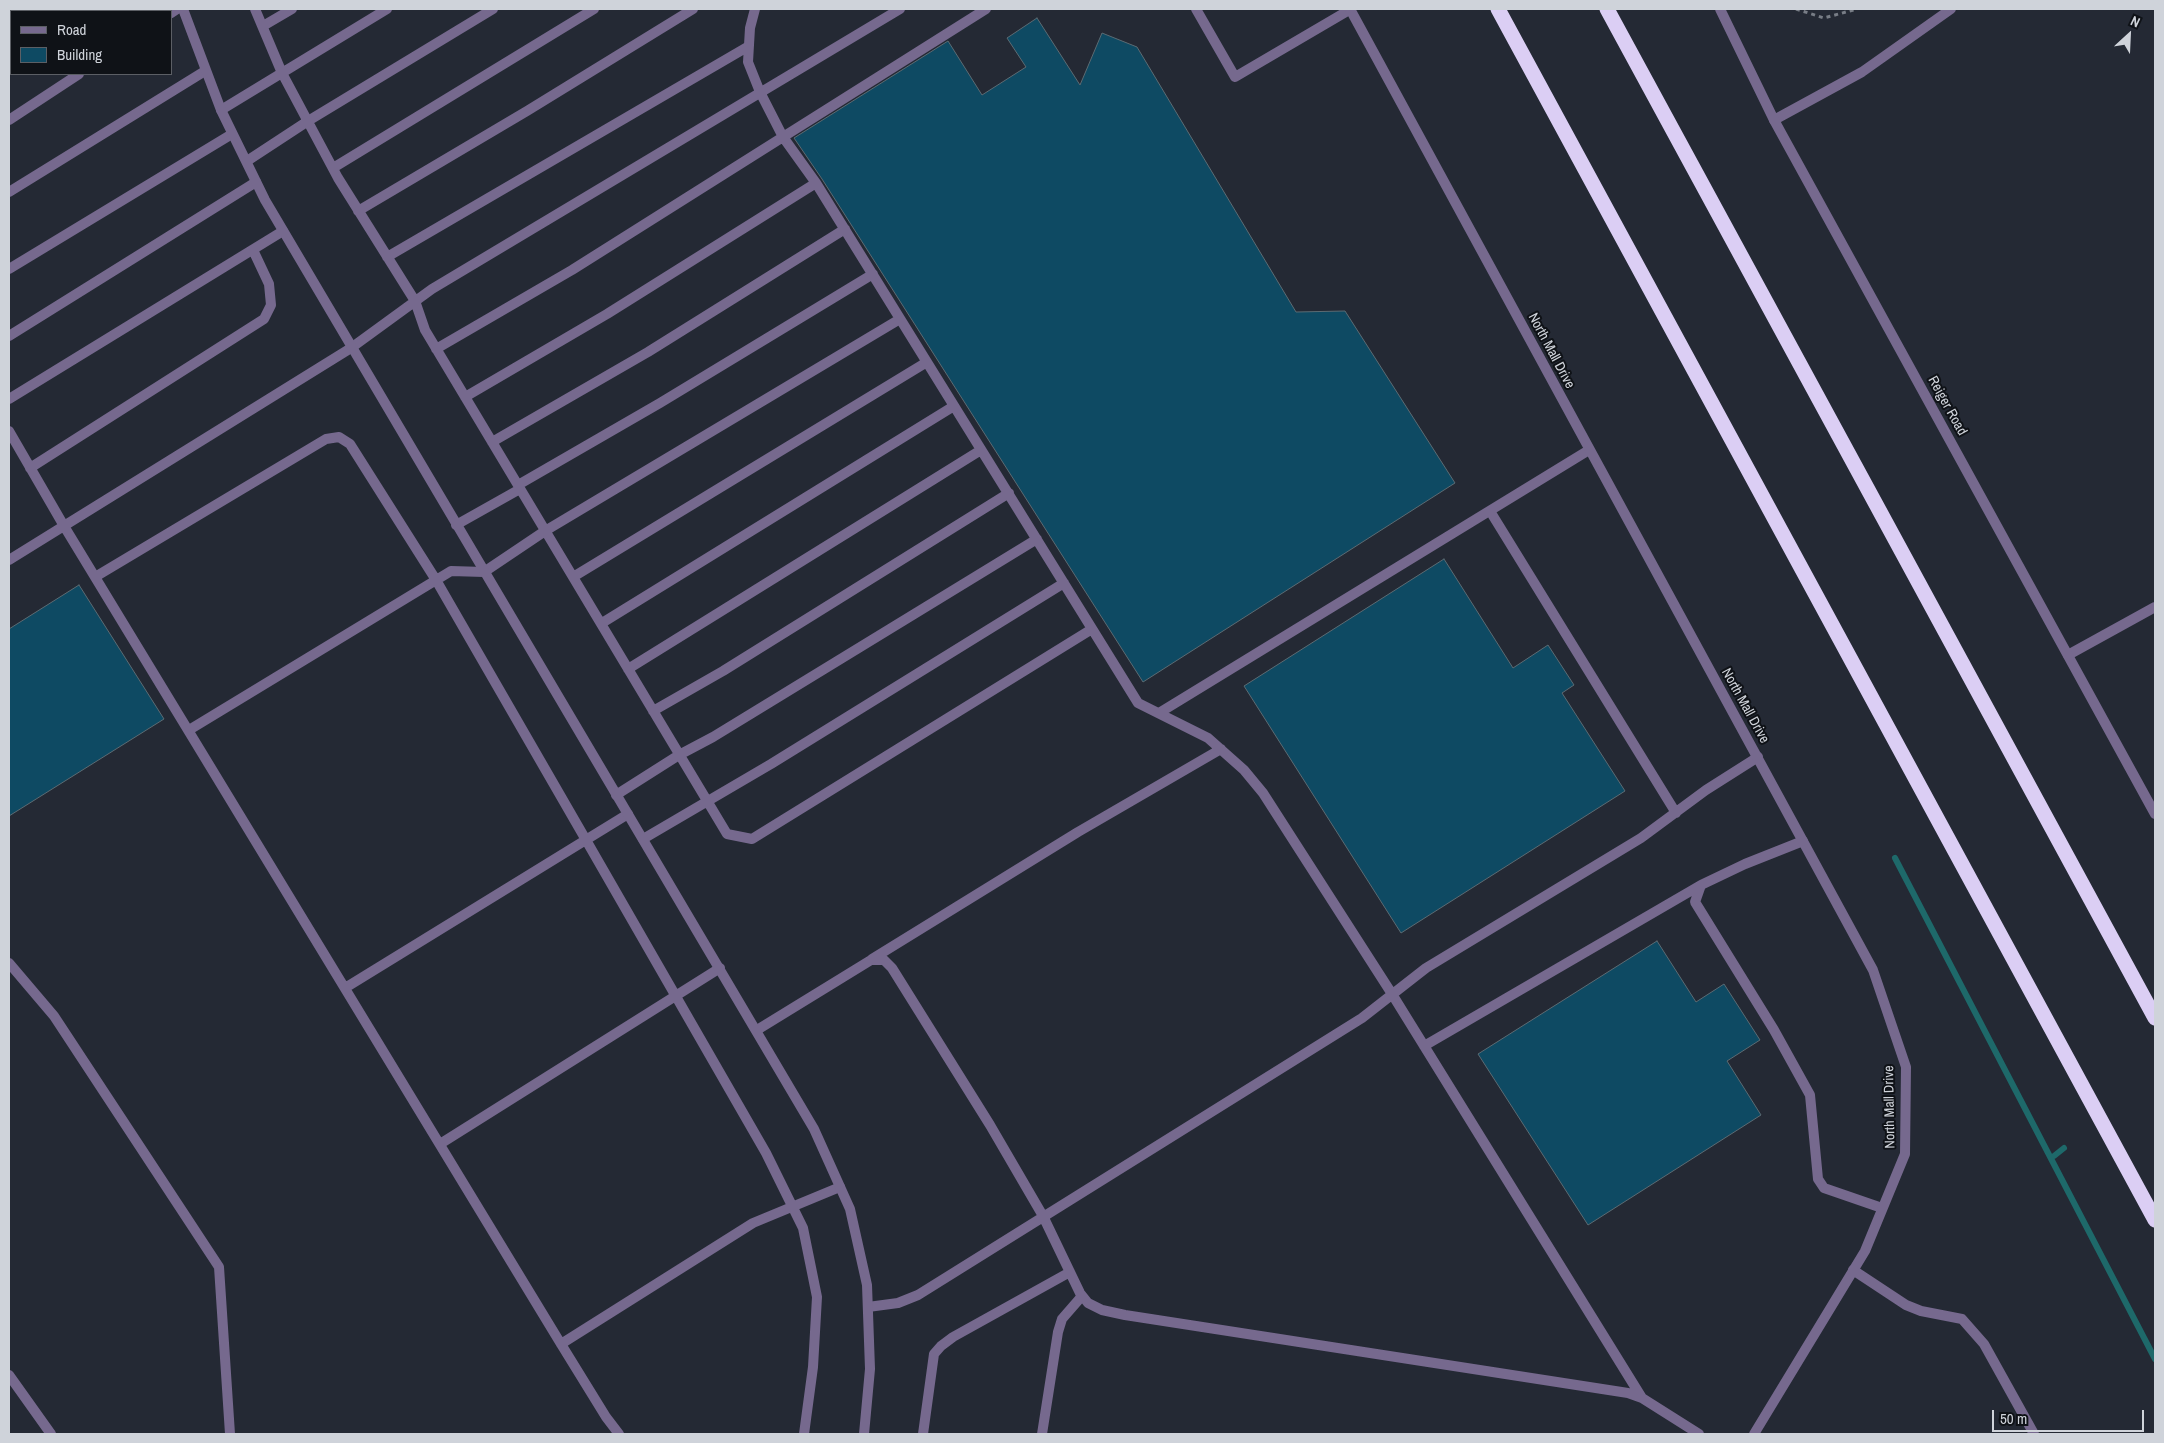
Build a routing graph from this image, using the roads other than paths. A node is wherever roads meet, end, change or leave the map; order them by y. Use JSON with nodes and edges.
{"nodes":[{"id":1,"x":183,"y":9,"type":"edge"},
{"id":2,"x":256,"y":9,"type":"edge"},
{"id":3,"x":292,"y":9,"type":"edge"},
{"id":4,"x":387,"y":9,"type":"edge"},
{"id":5,"x":493,"y":9,"type":"edge"},
{"id":6,"x":594,"y":9,"type":"edge"},
{"id":7,"x":693,"y":9,"type":"edge"},
{"id":8,"x":755,"y":9,"type":"edge"},
{"id":9,"x":900,"y":9,"type":"edge"},
{"id":10,"x":986,"y":9,"type":"edge"},
{"id":11,"x":1196,"y":9,"type":"edge"},
{"id":12,"x":1350,"y":9,"type":"edge"},
{"id":13,"x":1498,"y":9,"type":"edge"},
{"id":14,"x":1607,"y":9,"type":"edge"},
{"id":15,"x":1720,"y":9,"type":"edge"},
{"id":16,"x":1952,"y":9,"type":"edge"},
{"id":17,"x":263,"y":26,"type":"junction"},
{"id":18,"x":749,"y":46,"type":"junction"},
{"id":19,"x":206,"y":71,"type":"junction"},
{"id":20,"x":282,"y":73,"type":"junction"},
{"id":21,"x":77,"y":75,"type":"edge"},
{"id":22,"x":760,"y":92,"type":"junction"},
{"id":23,"x":221,"y":110,"type":"junction"},
{"id":24,"x":9,"y":120,"type":"edge"},
{"id":25,"x":1774,"y":120,"type":"junction"},
{"id":26,"x":308,"y":121,"type":"junction"},
{"id":27,"x":232,"y":134,"type":"junction"},
{"id":28,"x":783,"y":137,"type":"junction"},
{"id":29,"x":247,"y":161,"type":"junction"},
{"id":30,"x":332,"y":168,"type":"junction"},
{"id":31,"x":256,"y":182,"type":"junction"},
{"id":32,"x":816,"y":183,"type":"junction"},
{"id":33,"x":9,"y":192,"type":"edge"},
{"id":34,"x":358,"y":211,"type":"junction"},
{"id":35,"x":845,"y":229,"type":"junction"},
{"id":36,"x":283,"y":231,"type":"junction"},
{"id":37,"x":253,"y":250,"type":"junction"},
{"id":38,"x":387,"y":257,"type":"junction"},
{"id":39,"x":9,"y":269,"type":"edge"},
{"id":40,"x":873,"y":274,"type":"junction"},
{"id":41,"x":414,"y":301,"type":"junction"},
{"id":42,"x":900,"y":319,"type":"junction"},
{"id":43,"x":9,"y":336,"type":"edge"},
{"id":44,"x":351,"y":348,"type":"junction"},
{"id":45,"x":436,"y":349,"type":"junction"},
{"id":46,"x":927,"y":362,"type":"junction"},
{"id":47,"x":465,"y":397,"type":"junction"},
{"id":48,"x":9,"y":399,"type":"edge"},
{"id":49,"x":954,"y":406,"type":"junction"},
{"id":50,"x":9,"y":431,"type":"edge"},
{"id":51,"x":492,"y":442,"type":"junction"},
{"id":52,"x":981,"y":450,"type":"junction"},
{"id":53,"x":1589,"y":450,"type":"junction"},
{"id":54,"x":30,"y":468,"type":"junction"},
{"id":55,"x":519,"y":487,"type":"junction"},
{"id":56,"x":1008,"y":493,"type":"junction"},
{"id":57,"x":1490,"y":511,"type":"junction"},
{"id":58,"x":456,"y":525,"type":"junction"},
{"id":59,"x":64,"y":526,"type":"junction"},
{"id":60,"x":546,"y":531,"type":"junction"},
{"id":61,"x":1037,"y":540,"type":"junction"},
{"id":62,"x":9,"y":560,"type":"edge"},
{"id":63,"x":484,"y":572,"type":"junction"},
{"id":64,"x":95,"y":577,"type":"junction"},
{"id":65,"x":573,"y":577,"type":"junction"},
{"id":66,"x":436,"y":580,"type":"junction"},
{"id":67,"x":1064,"y":584,"type":"junction"},
{"id":68,"x":2155,"y":607,"type":"edge"},
{"id":69,"x":602,"y":623,"type":"junction"},
{"id":70,"x":1092,"y":629,"type":"junction"},
{"id":71,"x":2068,"y":656,"type":"junction"},
{"id":72,"x":628,"y":668,"type":"junction"},
{"id":73,"x":653,"y":711,"type":"junction"},
{"id":74,"x":1159,"y":713,"type":"junction"},
{"id":75,"x":189,"y":730,"type":"junction"},
{"id":76,"x":1221,"y":749,"type":"junction"},
{"id":77,"x":679,"y":754,"type":"junction"},
{"id":78,"x":1758,"y":757,"type":"junction"},
{"id":79,"x":616,"y":795,"type":"junction"},
{"id":80,"x":707,"y":800,"type":"junction"},
{"id":81,"x":1676,"y":813,"type":"junction"},
{"id":82,"x":628,"y":814,"type":"junction"},
{"id":83,"x":2155,"y":814,"type":"edge"},
{"id":84,"x":643,"y":839,"type":"junction"},
{"id":85,"x":586,"y":840,"type":"junction"},
{"id":86,"x":1803,"y":841,"type":"junction"},
{"id":87,"x":1701,"y":885,"type":"junction"},
{"id":88,"x":871,"y":960,"type":"junction"},
{"id":89,"x":9,"y":963,"type":"edge"},
{"id":90,"x":720,"y":968,"type":"junction"},
{"id":91,"x":345,"y":988,"type":"junction"},
{"id":92,"x":1392,"y":994,"type":"junction"},
{"id":93,"x":675,"y":996,"type":"junction"},
{"id":94,"x":2155,"y":1018,"type":"edge"},
{"id":95,"x":757,"y":1030,"type":"junction"},
{"id":96,"x":1424,"y":1046,"type":"junction"},
{"id":97,"x":440,"y":1144,"type":"junction"},
{"id":98,"x":840,"y":1187,"type":"junction"},
{"id":99,"x":792,"y":1207,"type":"junction"},
{"id":100,"x":1882,"y":1208,"type":"junction"},
{"id":101,"x":1043,"y":1216,"type":"junction"},
{"id":102,"x":2155,"y":1220,"type":"edge"},
{"id":103,"x":1853,"y":1270,"type":"junction"},
{"id":104,"x":1070,"y":1272,"type":"junction"},
{"id":105,"x":1082,"y":1296,"type":"junction"},
{"id":106,"x":868,"y":1306,"type":"junction"},
{"id":107,"x":561,"y":1344,"type":"junction"},
{"id":108,"x":9,"y":1375,"type":"edge"},
{"id":109,"x":1642,"y":1398,"type":"junction"},
{"id":110,"x":51,"y":1434,"type":"edge"},
{"id":111,"x":230,"y":1434,"type":"edge"},
{"id":112,"x":619,"y":1434,"type":"edge"},
{"id":113,"x":804,"y":1434,"type":"edge"},
{"id":114,"x":864,"y":1434,"type":"edge"},
{"id":115,"x":923,"y":1434,"type":"edge"},
{"id":116,"x":1042,"y":1434,"type":"edge"},
{"id":117,"x":1699,"y":1434,"type":"edge"},
{"id":118,"x":1754,"y":1434,"type":"edge"},
{"id":119,"x":2034,"y":1434,"type":"edge"}],
"edges":[{"from":1,"to":19,"type":"street"},
{"from":2,"to":17,"type":"street"},
{"from":3,"to":17,"type":"street"},
{"from":4,"to":20,"type":"street"},
{"from":5,"to":26,"type":"street"},
{"from":6,"to":30,"type":"street"},
{"from":7,"to":34,"type":"street"},
{"from":8,"to":18,"type":"street"},
{"from":9,"to":22,"type":"street"},
{"from":10,"to":28,"type":"street"},
{"from":11,"to":12,"type":"street"},
{"from":12,"to":53,"type":"street","name":"North Mall Drive"},
{"from":13,"to":102,"type":"highway"},
{"from":14,"to":94,"type":"highway"},
{"from":15,"to":25,"type":"street","name":"Reiger Road"},
{"from":16,"to":25,"type":"street"},
{"from":17,"to":20,"type":"street"},
{"from":18,"to":22,"type":"street"},
{"from":18,"to":38,"type":"street"},
{"from":19,"to":23,"type":"street"},
{"from":19,"to":33,"type":"street"},
{"from":20,"to":23,"type":"street"},
{"from":20,"to":26,"type":"street"},
{"from":21,"to":24,"type":"street"},
{"from":22,"to":28,"type":"street"},
{"from":22,"to":41,"type":"street"},
{"from":23,"to":27,"type":"street"},
{"from":25,"to":71,"type":"street","name":"Reiger Road"},
{"from":26,"to":29,"type":"street"},
{"from":26,"to":30,"type":"street"},
{"from":27,"to":29,"type":"street"},
{"from":27,"to":39,"type":"street"},
{"from":28,"to":32,"type":"street"},
{"from":28,"to":45,"type":"street"},
{"from":29,"to":31,"type":"street"},
{"from":30,"to":34,"type":"street"},
{"from":31,"to":36,"type":"street"},
{"from":31,"to":43,"type":"street"},
{"from":32,"to":35,"type":"street"},
{"from":32,"to":47,"type":"street"},
{"from":34,"to":38,"type":"street"},
{"from":35,"to":40,"type":"street"},
{"from":35,"to":51,"type":"street"},
{"from":36,"to":37,"type":"street"},
{"from":36,"to":44,"type":"street"},
{"from":37,"to":48,"type":"street"},
{"from":37,"to":54,"type":"street"},
{"from":38,"to":41,"type":"street"},
{"from":40,"to":42,"type":"street"},
{"from":40,"to":55,"type":"street"},
{"from":41,"to":44,"type":"street"},
{"from":41,"to":45,"type":"street"},
{"from":42,"to":46,"type":"street"},
{"from":42,"to":60,"type":"street"},
{"from":44,"to":58,"type":"street"},
{"from":44,"to":59,"type":"street"},
{"from":45,"to":47,"type":"street"},
{"from":46,"to":49,"type":"street"},
{"from":46,"to":65,"type":"street"},
{"from":47,"to":51,"type":"street"},
{"from":49,"to":52,"type":"street"},
{"from":49,"to":69,"type":"street"},
{"from":50,"to":54,"type":"street"},
{"from":51,"to":55,"type":"street"},
{"from":52,"to":56,"type":"street"},
{"from":52,"to":72,"type":"street"},
{"from":53,"to":57,"type":"street"},
{"from":53,"to":78,"type":"street","name":"North Mall Drive"},
{"from":54,"to":59,"type":"street"},
{"from":55,"to":58,"type":"street"},
{"from":55,"to":60,"type":"street"},
{"from":56,"to":61,"type":"street"},
{"from":56,"to":73,"type":"street"},
{"from":57,"to":74,"type":"street"},
{"from":57,"to":81,"type":"street"},
{"from":58,"to":63,"type":"street"},
{"from":59,"to":62,"type":"street"},
{"from":59,"to":64,"type":"street"},
{"from":60,"to":63,"type":"street"},
{"from":60,"to":65,"type":"street"},
{"from":61,"to":67,"type":"street"},
{"from":61,"to":77,"type":"street"},
{"from":63,"to":66,"type":"street"},
{"from":63,"to":79,"type":"street"},
{"from":64,"to":66,"type":"street"},
{"from":64,"to":75,"type":"street"},
{"from":65,"to":69,"type":"street"},
{"from":66,"to":75,"type":"street"},
{"from":66,"to":85,"type":"street"},
{"from":67,"to":70,"type":"street"},
{"from":67,"to":80,"type":"street"},
{"from":68,"to":71,"type":"street"},
{"from":69,"to":72,"type":"street"},
{"from":70,"to":74,"type":"street"},
{"from":70,"to":80,"type":"street"},
{"from":71,"to":83,"type":"street","name":"Reiger Road"},
{"from":72,"to":73,"type":"street"},
{"from":73,"to":77,"type":"street"},
{"from":74,"to":76,"type":"street"},
{"from":75,"to":91,"type":"street"},
{"from":76,"to":88,"type":"street"},
{"from":76,"to":92,"type":"street"},
{"from":77,"to":79,"type":"street"},
{"from":77,"to":80,"type":"street"},
{"from":78,"to":81,"type":"street"},
{"from":78,"to":86,"type":"street","name":"North Mall Drive"},
{"from":79,"to":82,"type":"street"},
{"from":80,"to":84,"type":"street"},
{"from":81,"to":92,"type":"street"},
{"from":82,"to":84,"type":"street"},
{"from":82,"to":85,"type":"street"},
{"from":84,"to":90,"type":"street"},
{"from":85,"to":91,"type":"street"},
{"from":85,"to":93,"type":"street"},
{"from":86,"to":87,"type":"street"},
{"from":86,"to":100,"type":"street","name":"North Mall Drive"},
{"from":87,"to":96,"type":"street"},
{"from":87,"to":100,"type":"street"},
{"from":88,"to":95,"type":"street"},
{"from":88,"to":101,"type":"street"},
{"from":89,"to":111,"type":"street"},
{"from":90,"to":93,"type":"street"},
{"from":90,"to":95,"type":"street"},
{"from":91,"to":97,"type":"street"},
{"from":92,"to":96,"type":"street"},
{"from":92,"to":101,"type":"street"},
{"from":93,"to":97,"type":"street"},
{"from":93,"to":99,"type":"street"},
{"from":95,"to":98,"type":"street"},
{"from":96,"to":109,"type":"street"},
{"from":97,"to":107,"type":"street"},
{"from":98,"to":99,"type":"street"},
{"from":98,"to":106,"type":"street"},
{"from":99,"to":107,"type":"street"},
{"from":99,"to":113,"type":"street"},
{"from":100,"to":103,"type":"street","name":"North Mall Drive"},
{"from":101,"to":104,"type":"street"},
{"from":101,"to":106,"type":"street"},
{"from":103,"to":118,"type":"street","name":"North Mall Drive"},
{"from":103,"to":119,"type":"street"},
{"from":104,"to":105,"type":"street"},
{"from":104,"to":115,"type":"street"},
{"from":105,"to":109,"type":"street"},
{"from":105,"to":116,"type":"street"},
{"from":106,"to":114,"type":"street"},
{"from":107,"to":112,"type":"street"},
{"from":108,"to":110,"type":"street"},
{"from":109,"to":117,"type":"street"}]}
